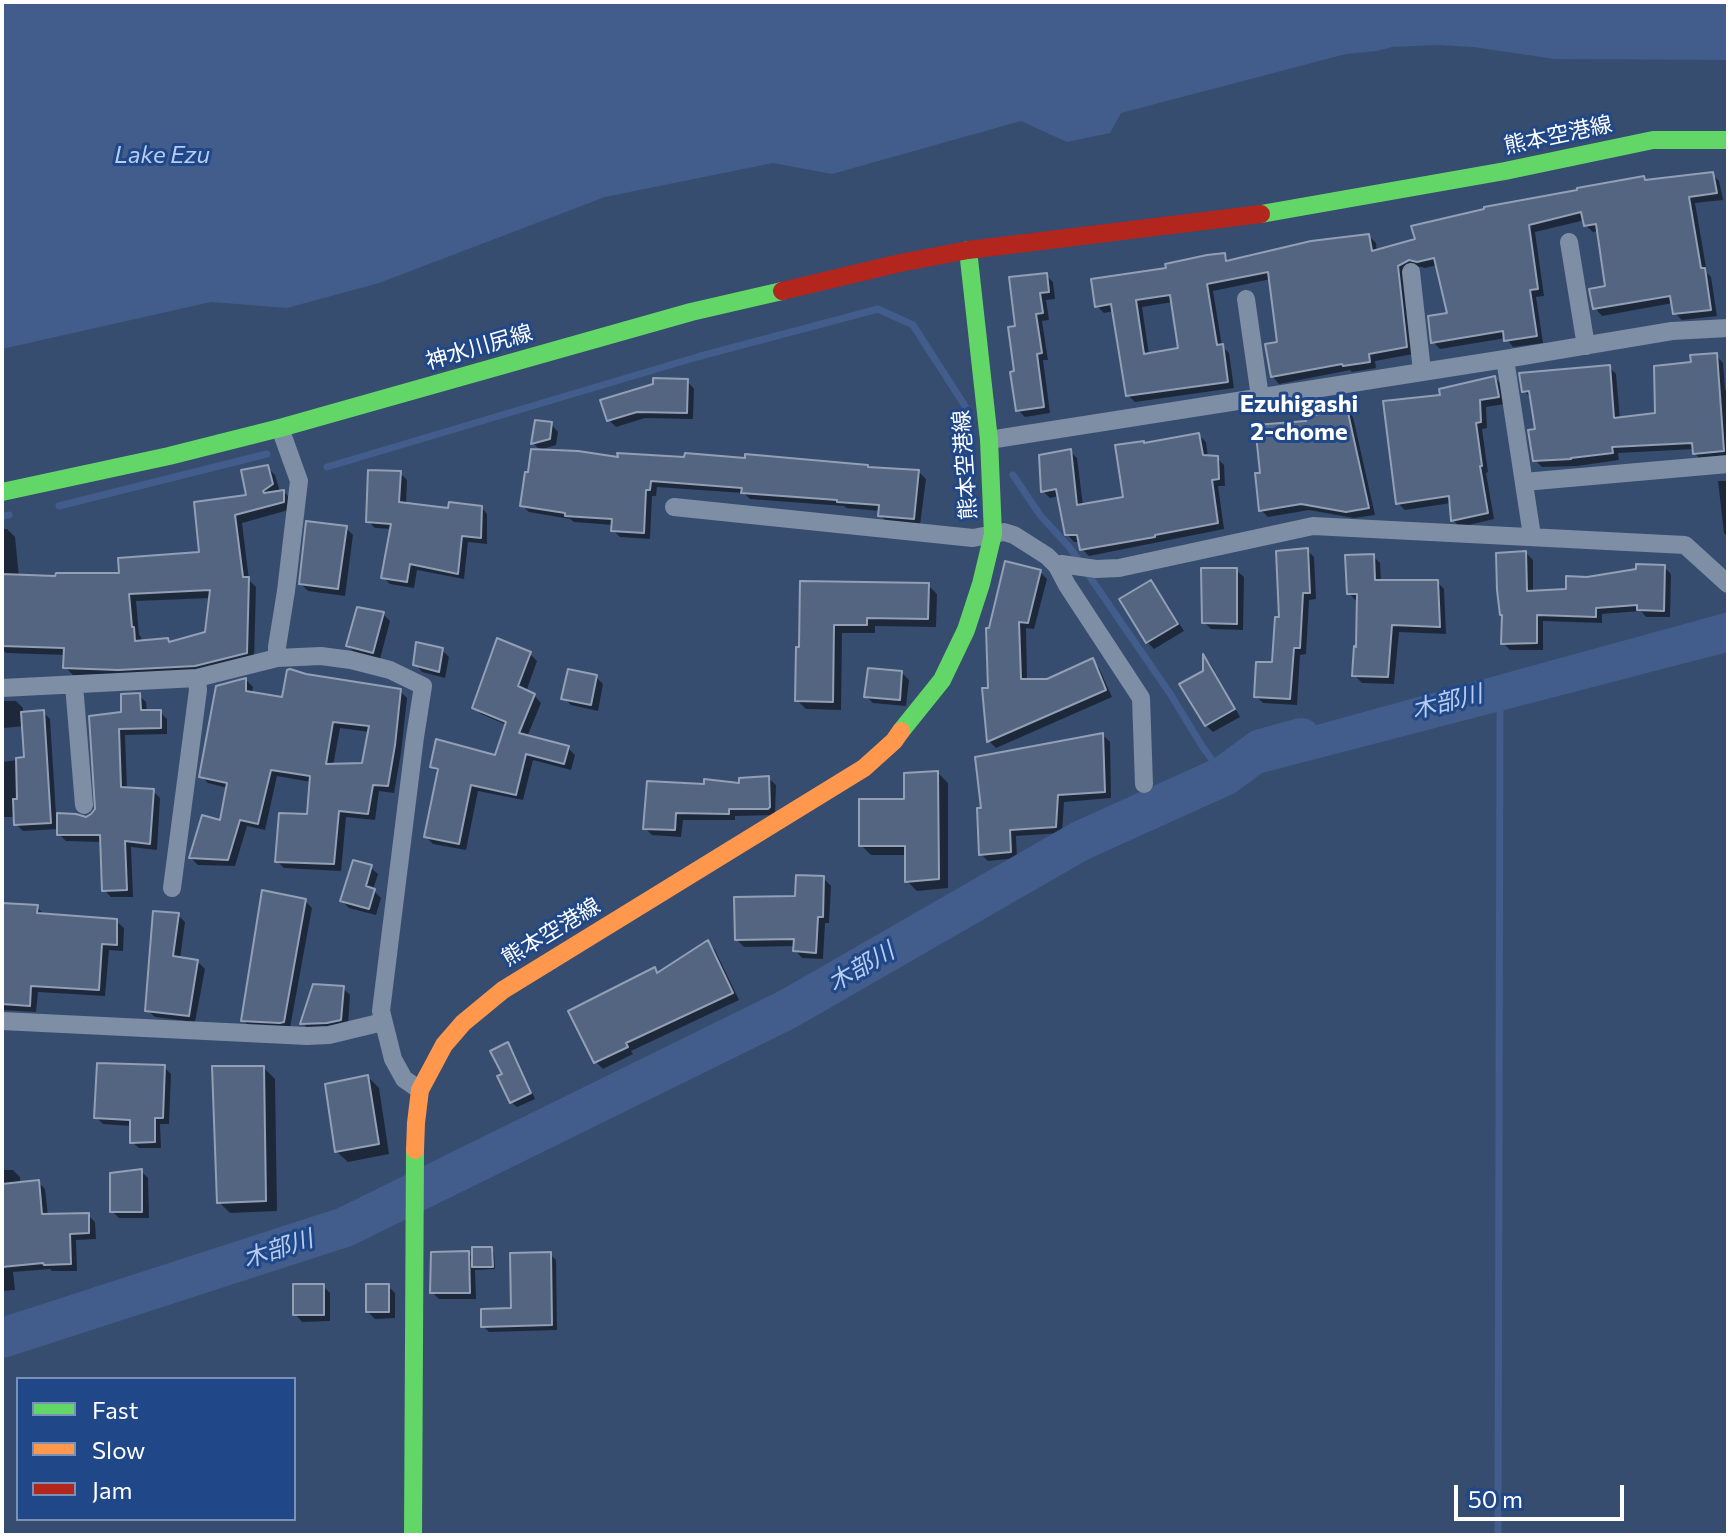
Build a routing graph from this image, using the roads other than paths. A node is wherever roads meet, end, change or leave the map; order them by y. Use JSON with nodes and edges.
{"nodes":[{"id":1,"x":1728,"y":140,"type":"edge"},
{"id":2,"x":1569,"y":242,"type":"dead end"},
{"id":3,"x":968,"y":250,"type":"junction"},
{"id":4,"x":1411,"y":272,"type":"dead end"},
{"id":5,"x":1246,"y":299,"type":"dead end"},
{"id":6,"x":1728,"y":328,"type":"edge"},
{"id":7,"x":1586,"y":346,"type":"junction"},
{"id":8,"x":1505,"y":359,"type":"junction"},
{"id":9,"x":1422,"y":371,"type":"junction"},
{"id":10,"x":1260,"y":397,"type":"junction"},
{"id":11,"x":280,"y":428,"type":"junction"},
{"id":12,"x":989,"y":440,"type":"junction"},
{"id":13,"x":1728,"y":464,"type":"edge"},
{"id":14,"x":1524,"y":482,"type":"junction"},
{"id":15,"x":2,"y":492,"type":"edge"},
{"id":16,"x":674,"y":507,"type":"dead end"},
{"id":17,"x":993,"y":534,"type":"junction"},
{"id":18,"x":1532,"y":536,"type":"junction"},
{"id":19,"x":1061,"y":565,"type":"junction"},
{"id":20,"x":1728,"y":584,"type":"edge"},
{"id":21,"x":277,"y":658,"type":"junction"},
{"id":22,"x":197,"y":678,"type":"junction"},
{"id":23,"x":74,"y":685,"type":"junction"},
{"id":24,"x":2,"y":688,"type":"edge"},
{"id":25,"x":1144,"y":784,"type":"dead end"},
{"id":26,"x":84,"y":805,"type":"dead end"},
{"id":27,"x":172,"y":888,"type":"dead end"},
{"id":28,"x":2,"y":1021,"type":"edge"},
{"id":29,"x":383,"y":1022,"type":"junction"},
{"id":30,"x":420,"y":1090,"type":"junction"},
{"id":31,"x":413,"y":1535,"type":"edge"}],
"edges":[{"from":1,"to":3,"type":"main road","name":"熊本空港線"},
{"from":2,"to":7,"type":"street"},
{"from":3,"to":11,"type":"main road","name":"神水川尻線"},
{"from":3,"to":12,"type":"main road","name":"熊本空港線"},
{"from":4,"to":9,"type":"street"},
{"from":5,"to":10,"type":"street"},
{"from":6,"to":7,"type":"street"},
{"from":7,"to":8,"type":"street"},
{"from":8,"to":9,"type":"street"},
{"from":8,"to":14,"type":"street"},
{"from":9,"to":10,"type":"street"},
{"from":10,"to":12,"type":"street"},
{"from":11,"to":15,"type":"main road","name":"神水川尻線"},
{"from":11,"to":21,"type":"street"},
{"from":12,"to":17,"type":"main road","name":"熊本空港線"},
{"from":13,"to":14,"type":"street"},
{"from":14,"to":18,"type":"street"},
{"from":16,"to":17,"type":"street"},
{"from":17,"to":19,"type":"street"},
{"from":17,"to":30,"type":"main road","name":"熊本空港線"},
{"from":18,"to":19,"type":"street"},
{"from":18,"to":20,"type":"street"},
{"from":19,"to":25,"type":"street"},
{"from":21,"to":22,"type":"street"},
{"from":21,"to":29,"type":"street"},
{"from":22,"to":23,"type":"street"},
{"from":22,"to":27,"type":"street"},
{"from":23,"to":24,"type":"street"},
{"from":23,"to":26,"type":"street"},
{"from":28,"to":29,"type":"street"},
{"from":29,"to":30,"type":"street"},
{"from":30,"to":31,"type":"main road","name":"熊本空港線"}]}
